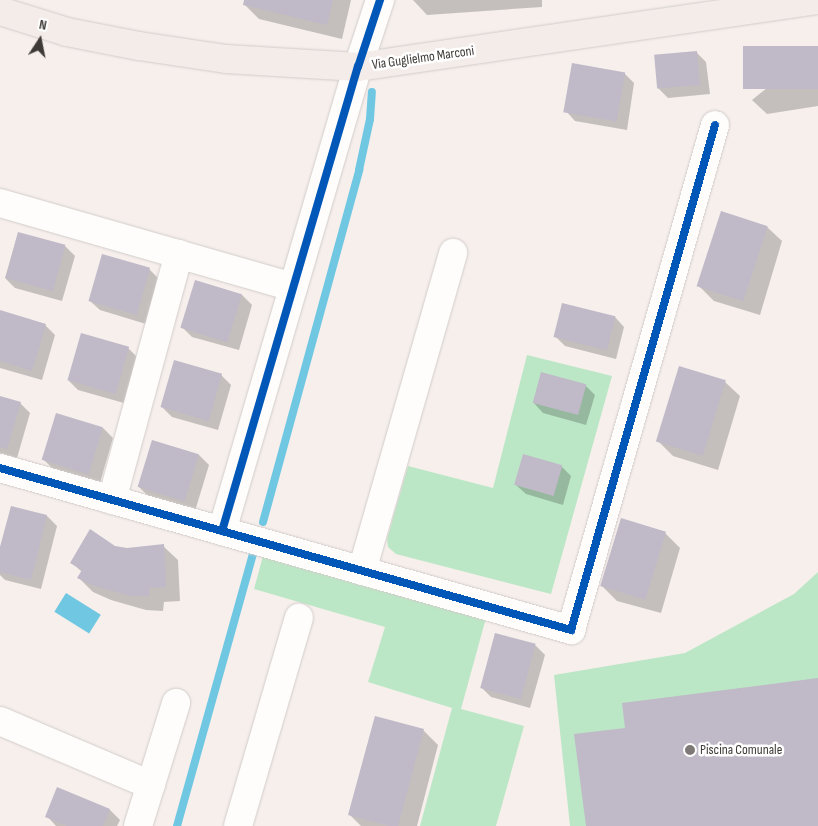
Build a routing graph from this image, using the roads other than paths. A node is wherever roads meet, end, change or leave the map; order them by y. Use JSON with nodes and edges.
{"nodes":[{"id":1,"x":380,"y":0,"type":"edge"},
{"id":2,"x":818,"y":0,"type":"edge"},
{"id":3,"x":0,"y":11,"type":"edge"},
{"id":4,"x":358,"y":67,"type":"junction"},
{"id":5,"x":715,"y":125,"type":"dead end"},
{"id":6,"x":1,"y":208,"type":"edge"},
{"id":7,"x":453,"y":253,"type":"dead end"},
{"id":8,"x":179,"y":254,"type":"junction"},
{"id":9,"x":293,"y":287,"type":"junction"},
{"id":10,"x":0,"y":468,"type":"edge"},
{"id":11,"x":112,"y":500,"type":"junction"},
{"id":12,"x":222,"y":531,"type":"junction"},
{"id":13,"x":362,"y":571,"type":"junction"},
{"id":14,"x":299,"y":618,"type":"dead end"},
{"id":15,"x":176,"y":703,"type":"dead end"},
{"id":16,"x":0,"y":721,"type":"edge"},
{"id":17,"x":151,"y":785,"type":"junction"},
{"id":18,"x":138,"y":826,"type":"edge"},
{"id":19,"x":238,"y":826,"type":"edge"}],
"edges":[{"from":1,"to":4,"type":"street"},
{"from":2,"to":4,"type":"main road","name":"Via Guglielmo Marconi"},
{"from":3,"to":4,"type":"main road","name":"Via Guglielmo Marconi"},
{"from":4,"to":9,"type":"street"},
{"from":5,"to":13,"type":"street"},
{"from":6,"to":8,"type":"street"},
{"from":7,"to":13,"type":"street"},
{"from":8,"to":9,"type":"street"},
{"from":8,"to":11,"type":"street"},
{"from":9,"to":12,"type":"street"},
{"from":10,"to":11,"type":"street"},
{"from":11,"to":12,"type":"street"},
{"from":12,"to":13,"type":"street"},
{"from":14,"to":19,"type":"street"},
{"from":15,"to":17,"type":"street"},
{"from":16,"to":17,"type":"street"},
{"from":17,"to":18,"type":"street"}]}
